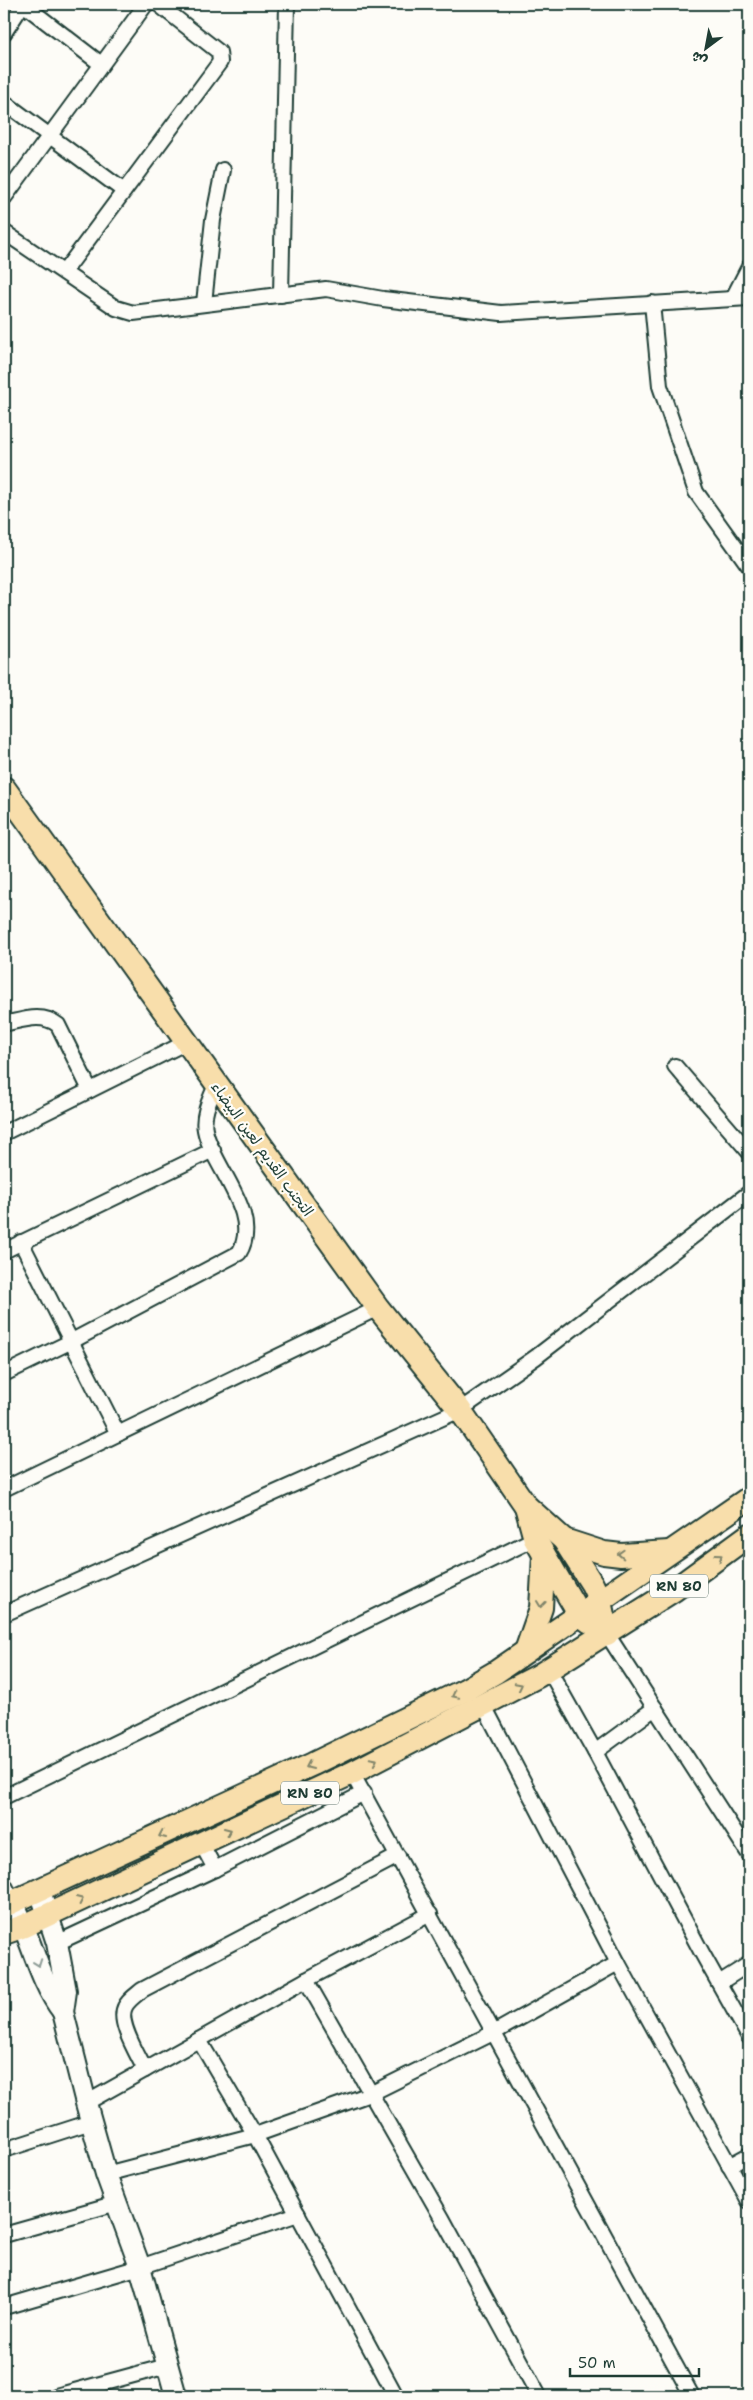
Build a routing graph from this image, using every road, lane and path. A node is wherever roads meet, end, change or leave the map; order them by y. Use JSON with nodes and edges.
{"nodes":[{"id":1,"x":23,"y":4,"type":"edge"},
{"id":2,"x":146,"y":4,"type":"edge"},
{"id":3,"x":158,"y":4,"type":"edge"},
{"id":4,"x":287,"y":4,"type":"edge"},
{"id":5,"x":4,"y":33,"type":"edge"},
{"id":6,"x":101,"y":64,"type":"junction"},
{"id":7,"x":4,"y":102,"type":"edge"},
{"id":8,"x":48,"y":136,"type":"junction"},
{"id":9,"x":223,"y":170,"type":"dead end"},
{"id":10,"x":124,"y":191,"type":"junction"},
{"id":11,"x":4,"y":198,"type":"edge"},
{"id":12,"x":4,"y":232,"type":"edge"},
{"id":13,"x":749,"y":267,"type":"edge"},
{"id":14,"x":64,"y":272,"type":"junction"},
{"id":15,"x":281,"y":295,"type":"junction"},
{"id":16,"x":733,"y":298,"type":"junction"},
{"id":17,"x":749,"y":298,"type":"edge"},
{"id":18,"x":204,"y":303,"type":"junction"},
{"id":19,"x":652,"y":303,"type":"junction"},
{"id":20,"x":749,"y":566,"type":"edge"},
{"id":21,"x":4,"y":788,"type":"edge"},
{"id":22,"x":4,"y":1024,"type":"edge"},
{"id":23,"x":185,"y":1043,"type":"junction"},
{"id":24,"x":675,"y":1066,"type":"dead end"},
{"id":25,"x":216,"y":1085,"type":"junction"},
{"id":26,"x":90,"y":1090,"type":"junction"},
{"id":27,"x":4,"y":1133,"type":"edge"},
{"id":28,"x":213,"y":1150,"type":"junction"},
{"id":29,"x":749,"y":1152,"type":"edge"},
{"id":30,"x":749,"y":1193,"type":"edge"},
{"id":31,"x":21,"y":1242,"type":"junction"},
{"id":32,"x":4,"y":1251,"type":"edge"},
{"id":33,"x":378,"y":1308,"type":"junction"},
{"id":34,"x":72,"y":1341,"type":"junction"},
{"id":35,"x":4,"y":1374,"type":"edge"},
{"id":36,"x":460,"y":1410,"type":"junction"},
{"id":37,"x":118,"y":1434,"type":"junction"},
{"id":38,"x":4,"y":1489,"type":"edge"},
{"id":39,"x":749,"y":1498,"type":"edge"},
{"id":40,"x":749,"y":1535,"type":"edge"},
{"id":41,"x":549,"y":1541,"type":"junction"},
{"id":42,"x":670,"y":1552,"type":"junction"},
{"id":43,"x":600,"y":1602,"type":"junction"},
{"id":44,"x":4,"y":1614,"type":"edge"},
{"id":45,"x":579,"y":1614,"type":"junction"},
{"id":46,"x":607,"y":1634,"type":"junction"},
{"id":47,"x":526,"y":1651,"type":"junction"},
{"id":48,"x":549,"y":1670,"type":"junction"},
{"id":49,"x":483,"y":1704,"type":"junction"},
{"id":50,"x":655,"y":1708,"type":"junction"},
{"id":51,"x":595,"y":1752,"type":"junction"},
{"id":52,"x":352,"y":1773,"type":"junction"},
{"id":53,"x":364,"y":1793,"type":"junction"},
{"id":54,"x":4,"y":1797,"type":"edge"},
{"id":55,"x":292,"y":1801,"type":"junction"},
{"id":56,"x":304,"y":1824,"type":"junction"},
{"id":57,"x":201,"y":1843,"type":"junction"},
{"id":58,"x":749,"y":1854,"type":"edge"},
{"id":59,"x":398,"y":1856,"type":"junction"},
{"id":60,"x":215,"y":1869,"type":"junction"},
{"id":61,"x":40,"y":1891,"type":"junction"},
{"id":62,"x":7,"y":1897,"type":"edge"},
{"id":63,"x":49,"y":1914,"type":"junction"},
{"id":64,"x":430,"y":1914,"type":"junction"},
{"id":65,"x":14,"y":1929,"type":"edge"},
{"id":66,"x":57,"y":1943,"type":"junction"},
{"id":67,"x":618,"y":1963,"type":"junction"},
{"id":68,"x":749,"y":1964,"type":"edge"},
{"id":69,"x":306,"y":1980,"type":"junction"},
{"id":70,"x":719,"y":1983,"type":"junction"},
{"id":71,"x":63,"y":2012,"type":"junction"},
{"id":72,"x":495,"y":2032,"type":"junction"},
{"id":73,"x":749,"y":2038,"type":"edge"},
{"id":74,"x":199,"y":2040,"type":"junction"},
{"id":75,"x":145,"y":2070,"type":"junction"},
{"id":76,"x":370,"y":2094,"type":"junction"},
{"id":77,"x":88,"y":2113,"type":"junction"},
{"id":78,"x":255,"y":2135,"type":"junction"},
{"id":79,"x":4,"y":2150,"type":"edge"},
{"id":80,"x":749,"y":2155,"type":"edge"},
{"id":81,"x":729,"y":2166,"type":"junction"},
{"id":82,"x":106,"y":2174,"type":"junction"},
{"id":83,"x":749,"y":2201,"type":"edge"},
{"id":84,"x":118,"y":2203,"type":"junction"},
{"id":85,"x":298,"y":2214,"type":"junction"},
{"id":86,"x":4,"y":2234,"type":"edge"},
{"id":87,"x":140,"y":2267,"type":"junction"},
{"id":88,"x":4,"y":2307,"type":"edge"},
{"id":89,"x":167,"y":2366,"type":"junction"},
{"id":90,"x":56,"y":2396,"type":"edge"},
{"id":91,"x":176,"y":2396,"type":"edge"},
{"id":92,"x":396,"y":2396,"type":"edge"},
{"id":93,"x":539,"y":2396,"type":"edge"},
{"id":94,"x":692,"y":2396,"type":"edge"}],
"edges":[{"from":1,"to":5,"type":"street"},
{"from":1,"to":6,"type":"street"},
{"from":2,"to":6,"type":"street"},
{"from":3,"to":10,"type":"street"},
{"from":4,"to":15,"type":"street"},
{"from":6,"to":8,"type":"street"},
{"from":7,"to":8,"type":"street"},
{"from":8,"to":10,"type":"street"},
{"from":8,"to":11,"type":"street"},
{"from":9,"to":18,"type":"street"},
{"from":10,"to":14,"type":"street"},
{"from":12,"to":14,"type":"street"},
{"from":13,"to":16,"type":"street"},
{"from":14,"to":18,"type":"street"},
{"from":15,"to":18,"type":"street"},
{"from":15,"to":19,"type":"street"},
{"from":16,"to":17,"type":"street"},
{"from":16,"to":19,"type":"street"},
{"from":19,"to":20,"type":"street"},
{"from":21,"to":23,"type":"main road","name":"التجنب القديم لعين البيضاء"},
{"from":22,"to":26,"type":"street"},
{"from":23,"to":25,"type":"main road","name":"التجنب القديم لعين البيضاء"},
{"from":23,"to":26,"type":"street"},
{"from":24,"to":29,"type":"street"},
{"from":25,"to":28,"type":"street"},
{"from":25,"to":33,"type":"main road","name":"التجنب القديم لعين البيضاء"},
{"from":26,"to":27,"type":"street"},
{"from":28,"to":31,"type":"street"},
{"from":28,"to":34,"type":"street"},
{"from":30,"to":36,"type":"street"},
{"from":31,"to":32,"type":"street"},
{"from":31,"to":34,"type":"street"},
{"from":33,"to":36,"type":"main road","name":"التجنب القديم لعين البيضاء"},
{"from":33,"to":37,"type":"street"},
{"from":34,"to":35,"type":"street"},
{"from":34,"to":37,"type":"street"},
{"from":36,"to":41,"type":"main road","name":"التجنب القديم لعين البيضاء"},
{"from":36,"to":44,"type":"street"},
{"from":37,"to":38,"type":"street"},
{"from":39,"to":42,"type":"main road","number":"RN 80"},
{"from":46,"to":40,"type":"main road","number":"RN 80","one_way":true},
{"from":42,"to":41,"type":"main road","one_way":true},
{"from":41,"to":43,"type":"main road"},
{"from":41,"to":45,"type":"main road"},
{"from":41,"to":47,"type":"main road","one_way":true},
{"from":41,"to":54,"type":"street"},
{"from":42,"to":43,"type":"main road","number":"RN 80"},
{"from":43,"to":45,"type":"main road","number":"RN 80"},
{"from":43,"to":46,"type":"main road"},
{"from":45,"to":46,"type":"main road"},
{"from":45,"to":47,"type":"main road","number":"RN 80"},
{"from":46,"to":48,"type":"main road","number":"RN 80"},
{"from":46,"to":50,"type":"street"},
{"from":47,"to":61,"type":"main road","number":"RN 80","one_way":true},
{"from":49,"to":48,"type":"main road","number":"RN 80","one_way":true},
{"from":48,"to":51,"type":"street"},
{"from":52,"to":49,"type":"main road","number":"RN 80","one_way":true},
{"from":49,"to":67,"type":"street"},
{"from":50,"to":51,"type":"street"},
{"from":50,"to":58,"type":"street"},
{"from":51,"to":70,"type":"street"},
{"from":52,"to":53,"type":"street"},
{"from":52,"to":55,"type":"main road","number":"RN 80"},
{"from":53,"to":56,"type":"street"},
{"from":53,"to":59,"type":"street"},
{"from":55,"to":56,"type":"street"},
{"from":57,"to":55,"type":"main road","number":"RN 80","one_way":true},
{"from":56,"to":60,"type":"street"},
{"from":57,"to":60,"type":"street"},
{"from":63,"to":57,"type":"main road","number":"RN 80","one_way":true},
{"from":59,"to":64,"type":"street"},
{"from":59,"to":75,"type":"street"},
{"from":60,"to":66,"type":"street"},
{"from":61,"to":62,"type":"main road","number":"RN 80"},
{"from":61,"to":63,"type":"main road"},
{"from":62,"to":65,"type":"main road"},
{"from":63,"to":65,"type":"main road","number":"RN 80"},
{"from":63,"to":66,"type":"main road"},
{"from":64,"to":69,"type":"street"},
{"from":64,"to":72,"type":"street"},
{"from":65,"to":71,"type":"main road","one_way":true},
{"from":66,"to":71,"type":"main road"},
{"from":67,"to":72,"type":"street"},
{"from":67,"to":81,"type":"street"},
{"from":68,"to":70,"type":"street"},
{"from":69,"to":74,"type":"street"},
{"from":69,"to":76,"type":"street"},
{"from":70,"to":73,"type":"street"},
{"from":71,"to":77,"type":"main road"},
{"from":72,"to":76,"type":"street"},
{"from":72,"to":94,"type":"street"},
{"from":74,"to":75,"type":"street"},
{"from":74,"to":78,"type":"street"},
{"from":75,"to":77,"type":"street"},
{"from":76,"to":78,"type":"street"},
{"from":76,"to":93,"type":"street"},
{"from":77,"to":79,"type":"street"},
{"from":77,"to":82,"type":"main road"},
{"from":78,"to":82,"type":"street"},
{"from":78,"to":85,"type":"street"},
{"from":80,"to":81,"type":"street"},
{"from":81,"to":83,"type":"street"},
{"from":82,"to":84,"type":"main road"},
{"from":84,"to":86,"type":"street"},
{"from":84,"to":87,"type":"main road"},
{"from":85,"to":87,"type":"street"},
{"from":85,"to":92,"type":"street"},
{"from":87,"to":88,"type":"street"},
{"from":87,"to":89,"type":"main road"},
{"from":89,"to":90,"type":"street"},
{"from":89,"to":91,"type":"main road"}]}
